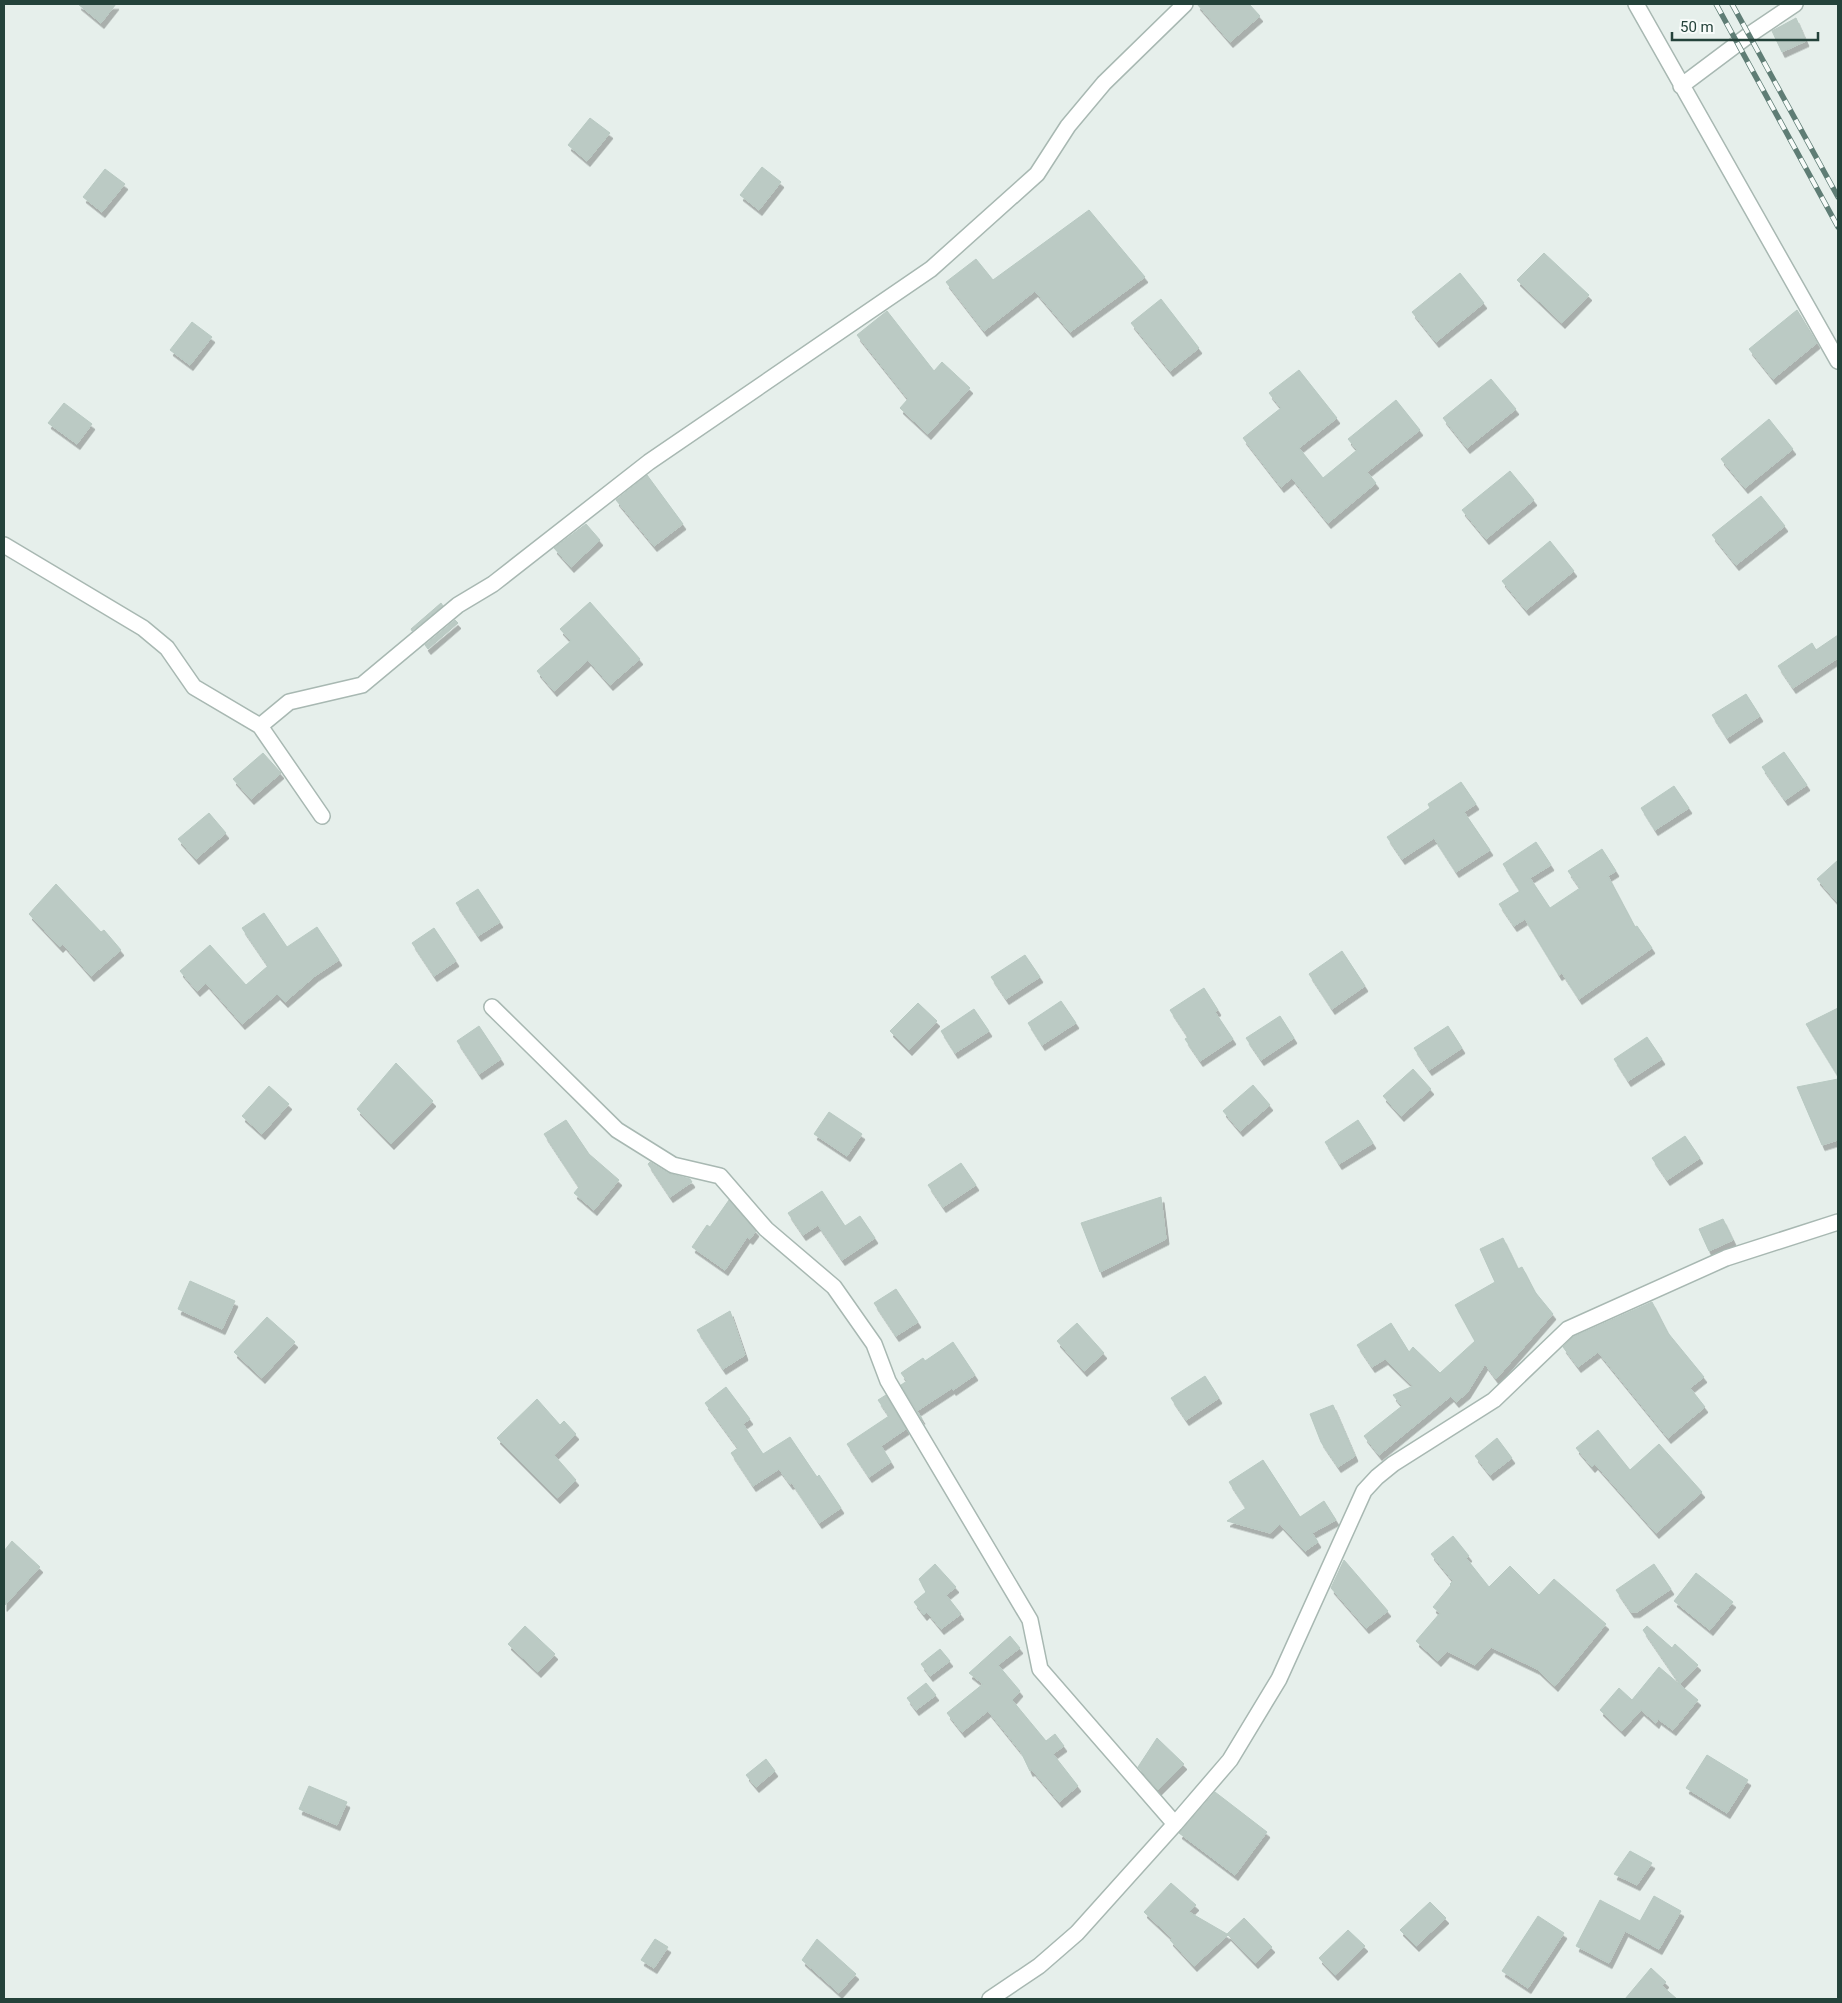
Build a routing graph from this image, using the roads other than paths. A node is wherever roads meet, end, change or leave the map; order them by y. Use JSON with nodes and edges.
{"nodes":[{"id":1,"x":1185,"y":4,"type":"edge"},
{"id":2,"x":1636,"y":4,"type":"edge"},
{"id":3,"x":1796,"y":4,"type":"edge"},
{"id":4,"x":1681,"y":86,"type":"junction"},
{"id":5,"x":1838,"y":361,"type":"edge"},
{"id":6,"x":4,"y":545,"type":"edge"},
{"id":7,"x":260,"y":726,"type":"junction"},
{"id":8,"x":322,"y":816,"type":"dead end"},
{"id":9,"x":492,"y":1007,"type":"dead end"},
{"id":10,"x":1838,"y":1222,"type":"edge"},
{"id":11,"x":1176,"y":1824,"type":"junction"},
{"id":12,"x":990,"y":1999,"type":"edge"}],
"edges":[{"from":1,"to":7,"type":"street"},
{"from":2,"to":4,"type":"street"},
{"from":3,"to":4,"type":"street"},
{"from":4,"to":5,"type":"street"},
{"from":6,"to":7,"type":"street"},
{"from":7,"to":8,"type":"street"},
{"from":9,"to":11,"type":"street"},
{"from":10,"to":11,"type":"street"},
{"from":11,"to":12,"type":"street"}]}
